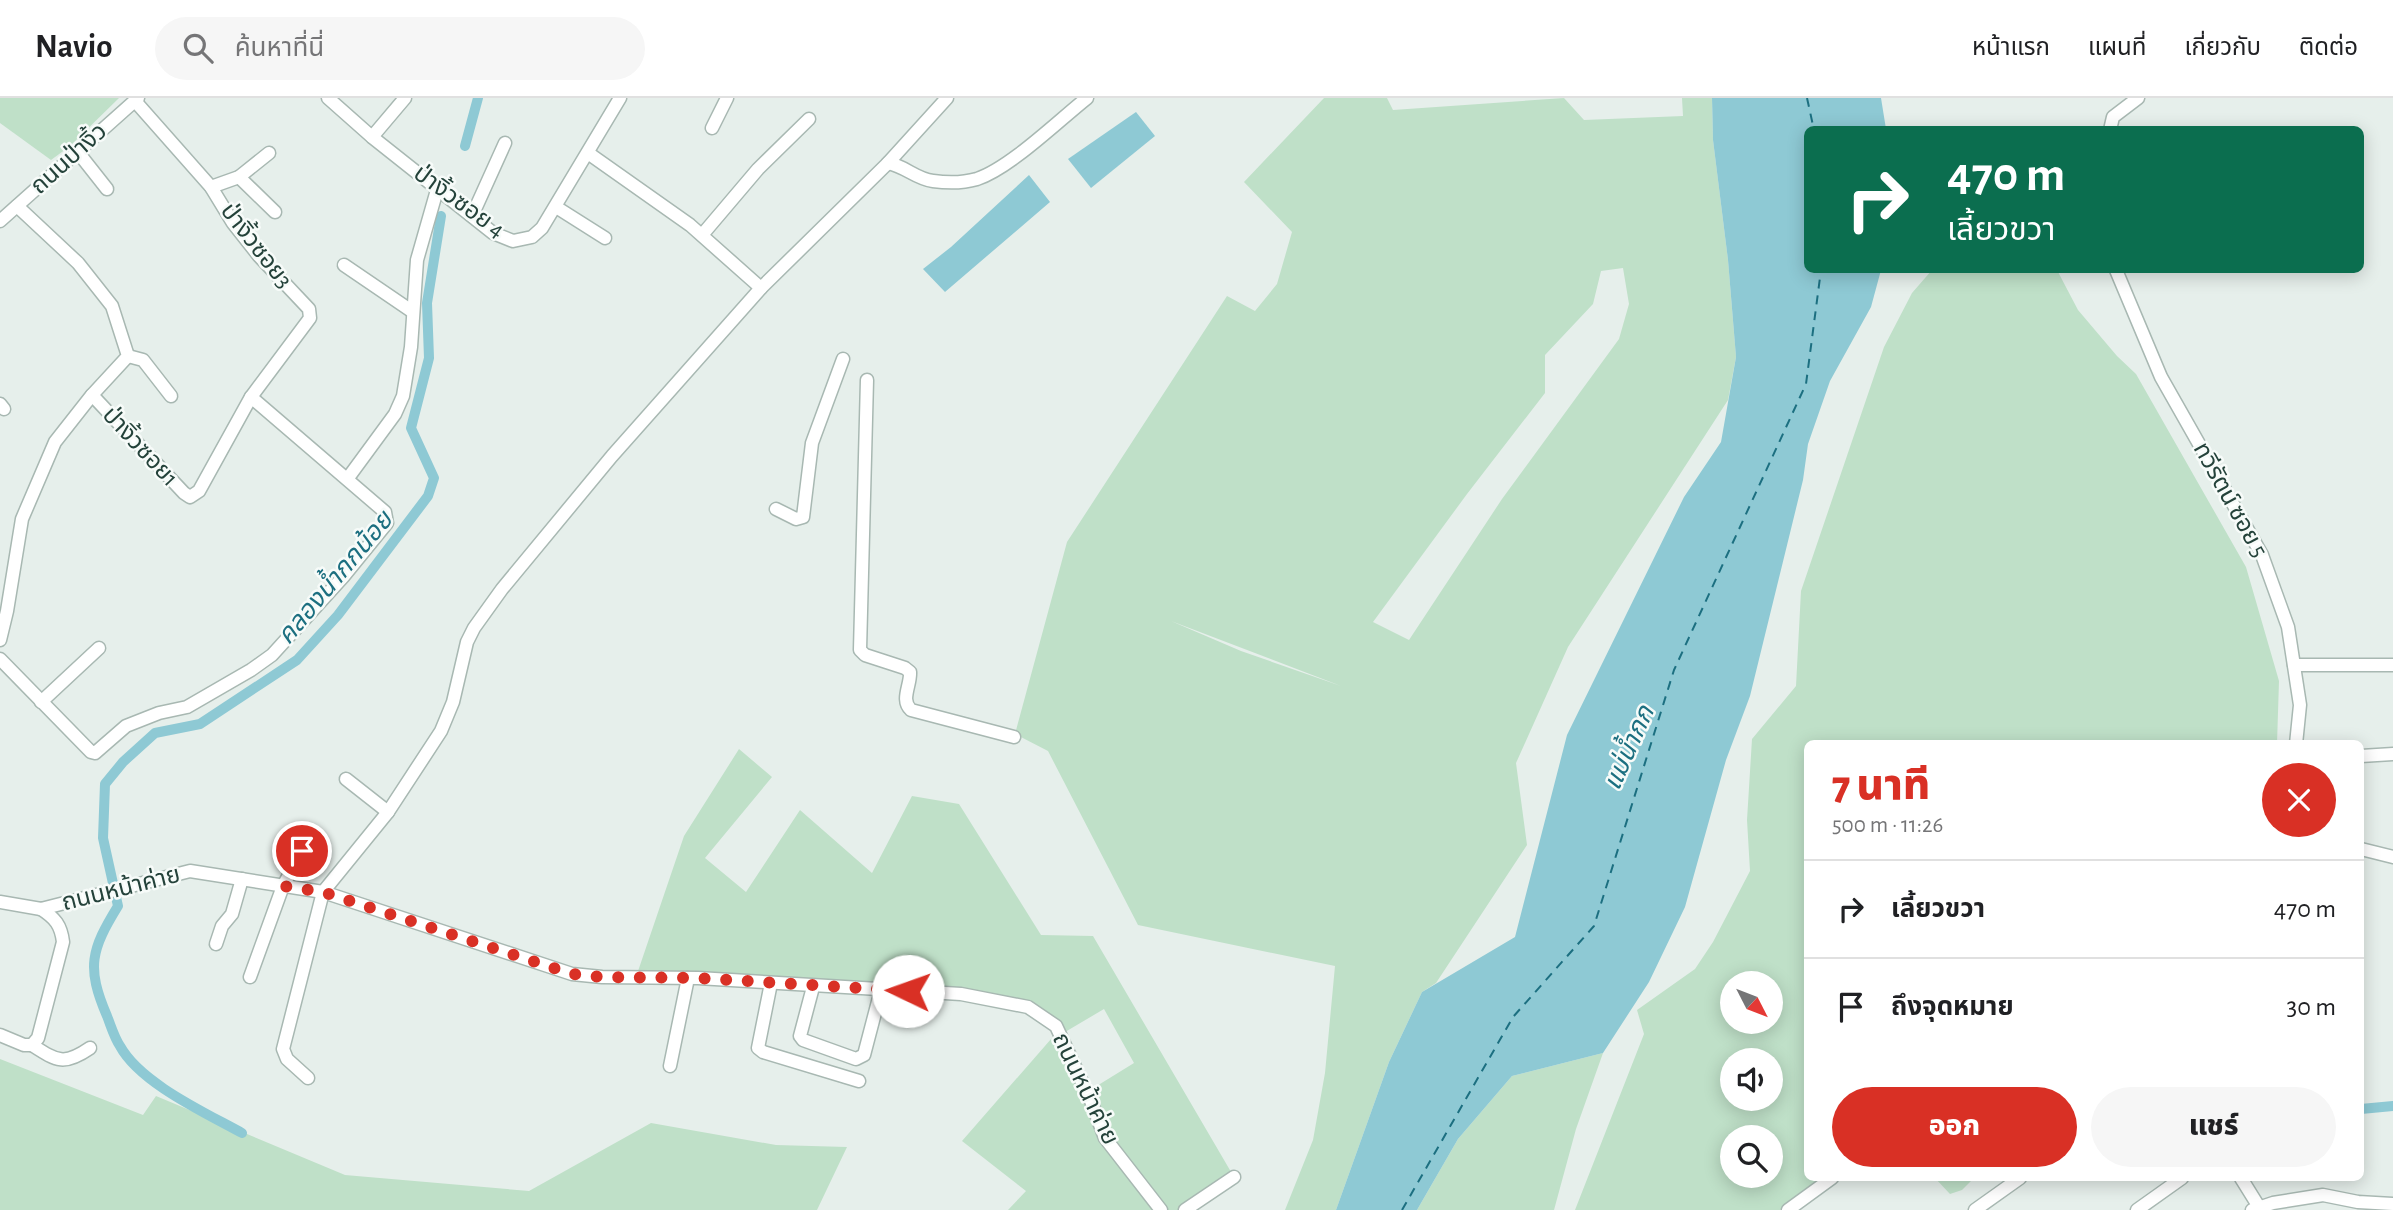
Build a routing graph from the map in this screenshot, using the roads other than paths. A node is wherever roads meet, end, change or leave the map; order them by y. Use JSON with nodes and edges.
{"nodes":[{"id":1,"x":328,"y":98,"type":"edge"},
{"id":2,"x":405,"y":98,"type":"edge"},
{"id":3,"x":620,"y":98,"type":"edge"},
{"id":4,"x":727,"y":98,"type":"edge"},
{"id":5,"x":947,"y":98,"type":"edge"},
{"id":6,"x":1087,"y":98,"type":"edge"},
{"id":7,"x":2138,"y":98,"type":"edge"},
{"id":8,"x":136,"y":99,"type":"edge"},
{"id":9,"x":809,"y":119,"type":"dead end"},
{"id":10,"x":2111,"y":126,"type":"edge"},
{"id":11,"x":712,"y":128,"type":"dead end"},
{"id":12,"x":372,"y":137,"type":"junction"},
{"id":13,"x":505,"y":143,"type":"dead end"},
{"id":14,"x":77,"y":151,"type":"junction"},
{"id":15,"x":269,"y":153,"type":"dead end"},
{"id":16,"x":588,"y":153,"type":"junction"},
{"id":17,"x":888,"y":163,"type":"junction"},
{"id":18,"x":239,"y":177,"type":"junction"},
{"id":19,"x":211,"y":187,"type":"junction"},
{"id":20,"x":107,"y":189,"type":"dead end"},
{"id":21,"x":437,"y":190,"type":"junction"},
{"id":22,"x":17,"y":206,"type":"junction"},
{"id":23,"x":556,"y":207,"type":"junction"},
{"id":24,"x":275,"y":212,"type":"dead end"},
{"id":25,"x":2,"y":216,"type":"edge"},
{"id":26,"x":472,"y":216,"type":"junction"},
{"id":27,"x":702,"y":235,"type":"junction"},
{"id":28,"x":605,"y":238,"type":"dead end"},
{"id":29,"x":344,"y":265,"type":"dead end"},
{"id":30,"x":2117,"y":273,"type":"edge"},
{"id":31,"x":761,"y":288,"type":"junction"},
{"id":32,"x":413,"y":312,"type":"junction"},
{"id":33,"x":128,"y":356,"type":"junction"},
{"id":34,"x":843,"y":359,"type":"dead end"},
{"id":35,"x":867,"y":380,"type":"dead end"},
{"id":36,"x":92,"y":395,"type":"junction"},
{"id":37,"x":171,"y":396,"type":"dead end"},
{"id":38,"x":251,"y":397,"type":"junction"},
{"id":39,"x":348,"y":478,"type":"junction"},
{"id":40,"x":776,"y":509,"type":"dead end"},
{"id":41,"x":0,"y":640,"type":"edge"},
{"id":42,"x":99,"y":648,"type":"dead end"},
{"id":43,"x":0,"y":659,"type":"edge"},
{"id":44,"x":2294,"y":665,"type":"junction"},
{"id":45,"x":2393,"y":665,"type":"edge"},
{"id":46,"x":41,"y":702,"type":"junction"},
{"id":47,"x":1014,"y":737,"type":"dead end"},
{"id":48,"x":2296,"y":740,"type":"edge"},
{"id":49,"x":2393,"y":754,"type":"edge"},
{"id":50,"x":2364,"y":756,"type":"edge"},
{"id":51,"x":346,"y":779,"type":"dead end"},
{"id":52,"x":388,"y":812,"type":"junction"},
{"id":53,"x":285,"y":837,"type":"dead end"},
{"id":54,"x":2364,"y":850,"type":"edge"},
{"id":55,"x":2393,"y":857,"type":"edge"},
{"id":56,"x":242,"y":879,"type":"junction"},
{"id":57,"x":283,"y":886,"type":"junction"},
{"id":58,"x":323,"y":892,"type":"junction"},
{"id":59,"x":0,"y":902,"type":"edge"},
{"id":60,"x":41,"y":909,"type":"junction"},
{"id":61,"x":216,"y":944,"type":"dead end"},
{"id":62,"x":250,"y":977,"type":"dead end"},
{"id":63,"x":688,"y":978,"type":"junction"},
{"id":64,"x":771,"y":983,"type":"junction"},
{"id":65,"x":813,"y":987,"type":"junction"},
{"id":66,"x":881,"y":990,"type":"junction"},
{"id":67,"x":0,"y":1035,"type":"edge"},
{"id":68,"x":32,"y":1045,"type":"junction"},
{"id":69,"x":90,"y":1048,"type":"dead end"},
{"id":70,"x":670,"y":1066,"type":"dead end"},
{"id":71,"x":308,"y":1078,"type":"dead end"},
{"id":72,"x":859,"y":1081,"type":"dead end"},
{"id":73,"x":1234,"y":1177,"type":"dead end"},
{"id":74,"x":1828,"y":1181,"type":"edge"},
{"id":75,"x":2016,"y":1181,"type":"edge"},
{"id":76,"x":2178,"y":1181,"type":"edge"},
{"id":77,"x":2242,"y":1181,"type":"edge"},
{"id":78,"x":2393,"y":1204,"type":"edge"},
{"id":79,"x":1158,"y":1209,"type":"edge"},
{"id":80,"x":2256,"y":1209,"type":"edge"},
{"id":81,"x":1185,"y":1210,"type":"edge"},
{"id":82,"x":1788,"y":1210,"type":"edge"},
{"id":83,"x":1975,"y":1210,"type":"edge"},
{"id":84,"x":2137,"y":1210,"type":"edge"}],
"edges":[{"from":1,"to":12,"type":"street","name":"ป่างิ้วซอย 4"},
{"from":2,"to":12,"type":"street"},
{"from":3,"to":16,"type":"street","name":"ป่างิ้วซอย 4"},
{"from":4,"to":11,"type":"street"},
{"from":5,"to":17,"type":"street"},
{"from":6,"to":17,"type":"street"},
{"from":7,"to":10,"type":"street"},
{"from":8,"to":14,"type":"street","name":"ถนนป่างิ้ว"},
{"from":8,"to":19,"type":"street","name":"ป่างิ้วซอย3"},
{"from":9,"to":27,"type":"street"},
{"from":12,"to":21,"type":"street","name":"ป่างิ้วซอย 4"},
{"from":13,"to":26,"type":"street"},
{"from":14,"to":20,"type":"street"},
{"from":14,"to":22,"type":"street","name":"ถนนป่างิ้ว"},
{"from":15,"to":18,"type":"street"},
{"from":16,"to":23,"type":"street","name":"ป่างิ้วซอย 4"},
{"from":16,"to":27,"type":"street"},
{"from":17,"to":31,"type":"street"},
{"from":18,"to":19,"type":"street"},
{"from":18,"to":24,"type":"street"},
{"from":19,"to":38,"type":"street","name":"ป่างิ้วซอย3"},
{"from":21,"to":26,"type":"street","name":"ป่างิ้วซอย 4"},
{"from":21,"to":32,"type":"street"},
{"from":22,"to":25,"type":"street","name":"ถนนป่างิ้ว"},
{"from":22,"to":33,"type":"street"},
{"from":23,"to":26,"type":"street","name":"ป่างิ้วซอย 4"},
{"from":23,"to":28,"type":"street"},
{"from":27,"to":31,"type":"street"},
{"from":29,"to":32,"type":"street"},
{"from":30,"to":44,"type":"street","name":"ทวีรัตน์ ซอย 5"},
{"from":31,"to":52,"type":"street"},
{"from":32,"to":39,"type":"street"},
{"from":33,"to":36,"type":"street","name":"ป่างิ้วซอย1"},
{"from":33,"to":37,"type":"street"},
{"from":34,"to":40,"type":"street"},
{"from":35,"to":47,"type":"street"},
{"from":36,"to":38,"type":"street","name":"ป่างิ้วซอย1"},
{"from":36,"to":41,"type":"street"},
{"from":38,"to":39,"type":"street"},
{"from":39,"to":46,"type":"street"},
{"from":42,"to":46,"type":"street"},
{"from":43,"to":46,"type":"street"},
{"from":44,"to":45,"type":"street"},
{"from":44,"to":48,"type":"street","name":"ทวีรัตน์ ซอย 5"},
{"from":49,"to":50,"type":"street"},
{"from":51,"to":52,"type":"street"},
{"from":52,"to":58,"type":"street"},
{"from":53,"to":57,"type":"street"},
{"from":54,"to":55,"type":"street"},
{"from":56,"to":57,"type":"street","name":"ถนนหน้าค่าย"},
{"from":56,"to":60,"type":"street","name":"ถนนหน้าค่าย"},
{"from":56,"to":61,"type":"street"},
{"from":57,"to":58,"type":"street","name":"ถนนหน้าค่าย"},
{"from":57,"to":62,"type":"street"},
{"from":58,"to":63,"type":"street","name":"ถนนหน้าค่าย"},
{"from":58,"to":71,"type":"street"},
{"from":59,"to":60,"type":"street","name":"ถนนหน้าค่าย"},
{"from":60,"to":68,"type":"street"},
{"from":63,"to":64,"type":"street","name":"ถนนหน้าค่าย"},
{"from":63,"to":70,"type":"street"},
{"from":64,"to":65,"type":"street","name":"ถนนหน้าค่าย"},
{"from":64,"to":72,"type":"street"},
{"from":65,"to":66,"type":"street","name":"ถนนหน้าค่าย"},
{"from":65,"to":66,"type":"street"},
{"from":66,"to":79,"type":"street","name":"ถนนหน้าค่าย"},
{"from":67,"to":68,"type":"street"},
{"from":68,"to":69,"type":"street"},
{"from":73,"to":81,"type":"street"},
{"from":74,"to":82,"type":"street"},
{"from":75,"to":83,"type":"street"},
{"from":76,"to":84,"type":"street"},
{"from":77,"to":80,"type":"street"},
{"from":78,"to":80,"type":"street"}]}
